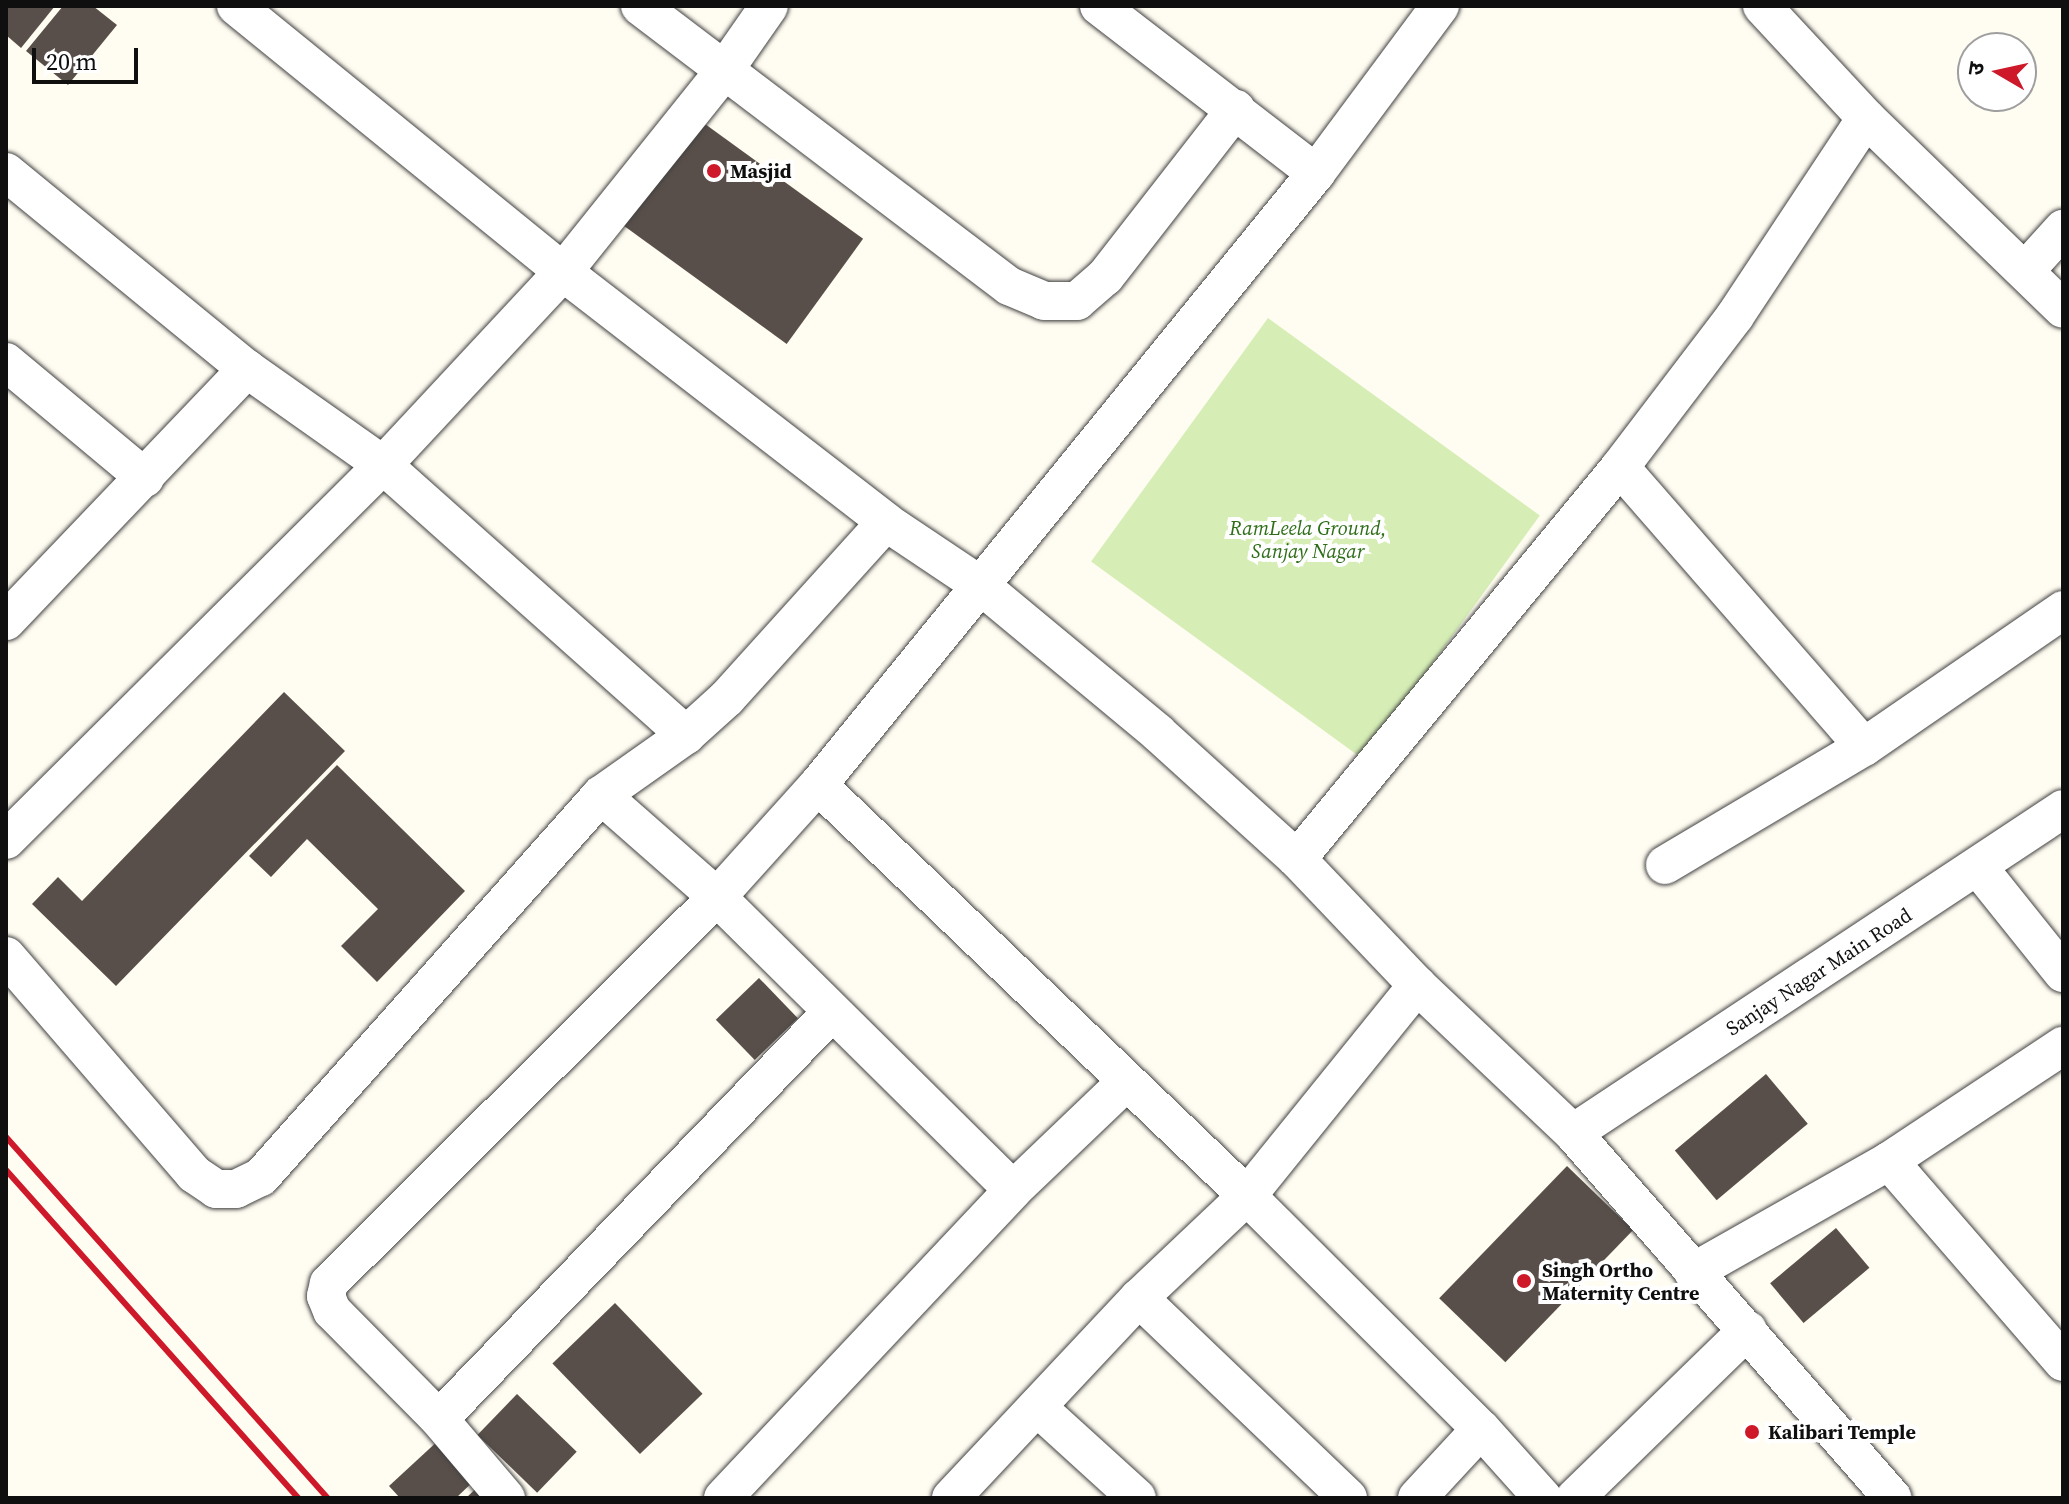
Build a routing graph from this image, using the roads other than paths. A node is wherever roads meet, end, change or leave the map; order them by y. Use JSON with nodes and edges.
{"nodes":[{"id":1,"x":236,"y":6,"type":"edge"},
{"id":2,"x":640,"y":6,"type":"edge"},
{"id":3,"x":769,"y":6,"type":"edge"},
{"id":4,"x":1099,"y":6,"type":"edge"},
{"id":5,"x":1440,"y":6,"type":"edge"},
{"id":6,"x":1762,"y":6,"type":"edge"},
{"id":7,"x":723,"y":72,"type":"junction"},
{"id":8,"x":1236,"y":109,"type":"junction"},
{"id":9,"x":1866,"y":118,"type":"junction"},
{"id":10,"x":6,"y":172,"type":"edge"},
{"id":11,"x":1316,"y":173,"type":"junction"},
{"id":12,"x":2063,"y":229,"type":"edge"},
{"id":13,"x":2025,"y":271,"type":"junction"},
{"id":14,"x":563,"y":272,"type":"junction"},
{"id":15,"x":2063,"y":309,"type":"edge"},
{"id":16,"x":6,"y":362,"type":"edge"},
{"id":17,"x":247,"y":369,"type":"junction"},
{"id":18,"x":383,"y":465,"type":"junction"},
{"id":19,"x":1620,"y":467,"type":"junction"},
{"id":20,"x":145,"y":478,"type":"junction"},
{"id":21,"x":886,"y":522,"type":"junction"},
{"id":22,"x":980,"y":585,"type":"junction"},
{"id":23,"x":2063,"y":610,"type":"edge"},
{"id":24,"x":6,"y":621,"type":"edge"},
{"id":25,"x":686,"y":735,"type":"junction"},
{"id":26,"x":1864,"y":747,"type":"junction"},
{"id":27,"x":818,"y":785,"type":"junction"},
{"id":28,"x":601,"y":795,"type":"junction"},
{"id":29,"x":2063,"y":809,"type":"edge"},
{"id":30,"x":6,"y":840,"type":"edge"},
{"id":31,"x":1297,"y":859,"type":"junction"},
{"id":32,"x":1665,"y":865,"type":"dead end"},
{"id":33,"x":1978,"y":867,"type":"junction"},
{"id":34,"x":717,"y":897,"type":"junction"},
{"id":35,"x":6,"y":956,"type":"edge"},
{"id":36,"x":2063,"y":973,"type":"edge"},
{"id":37,"x":1417,"y":985,"type":"junction"},
{"id":38,"x":831,"y":1013,"type":"junction"},
{"id":39,"x":2063,"y":1046,"type":"edge"},
{"id":40,"x":1125,"y":1083,"type":"junction"},
{"id":41,"x":1573,"y":1133,"type":"junction"},
{"id":42,"x":1889,"y":1161,"type":"junction"},
{"id":43,"x":1013,"y":1190,"type":"junction"},
{"id":44,"x":1247,"y":1196,"type":"junction"},
{"id":45,"x":1693,"y":1272,"type":"junction"},
{"id":46,"x":1139,"y":1298,"type":"junction"},
{"id":47,"x":1748,"y":1330,"type":"junction"},
{"id":48,"x":2063,"y":1362,"type":"edge"},
{"id":49,"x":1037,"y":1407,"type":"junction"},
{"id":50,"x":439,"y":1419,"type":"junction"},
{"id":51,"x":1481,"y":1429,"type":"junction"},
{"id":52,"x":506,"y":1498,"type":"edge"},
{"id":53,"x":723,"y":1498,"type":"edge"},
{"id":54,"x":951,"y":1498,"type":"edge"},
{"id":55,"x":1137,"y":1498,"type":"edge"},
{"id":56,"x":1348,"y":1498,"type":"edge"},
{"id":57,"x":1417,"y":1498,"type":"edge"},
{"id":58,"x":1543,"y":1498,"type":"edge"},
{"id":59,"x":1575,"y":1498,"type":"edge"},
{"id":60,"x":1892,"y":1498,"type":"edge"}],
"edges":[{"from":1,"to":14,"type":"street"},
{"from":2,"to":7,"type":"street"},
{"from":3,"to":7,"type":"street"},
{"from":4,"to":8,"type":"street"},
{"from":5,"to":11,"type":"street"},
{"from":6,"to":9,"type":"street"},
{"from":7,"to":8,"type":"street"},
{"from":7,"to":14,"type":"street"},
{"from":8,"to":11,"type":"street"},
{"from":9,"to":13,"type":"street"},
{"from":9,"to":19,"type":"street"},
{"from":10,"to":17,"type":"street"},
{"from":11,"to":22,"type":"street"},
{"from":12,"to":13,"type":"street"},
{"from":13,"to":15,"type":"street"},
{"from":14,"to":18,"type":"street"},
{"from":14,"to":21,"type":"street"},
{"from":16,"to":20,"type":"street"},
{"from":17,"to":18,"type":"street"},
{"from":17,"to":20,"type":"street"},
{"from":18,"to":25,"type":"street"},
{"from":18,"to":30,"type":"street"},
{"from":19,"to":26,"type":"street"},
{"from":19,"to":31,"type":"street"},
{"from":20,"to":24,"type":"street"},
{"from":21,"to":22,"type":"street"},
{"from":21,"to":25,"type":"street"},
{"from":22,"to":27,"type":"street"},
{"from":22,"to":31,"type":"street"},
{"from":23,"to":26,"type":"street"},
{"from":25,"to":28,"type":"street"},
{"from":26,"to":32,"type":"street"},
{"from":27,"to":34,"type":"street"},
{"from":27,"to":40,"type":"street"},
{"from":28,"to":34,"type":"street"},
{"from":28,"to":35,"type":"street"},
{"from":29,"to":33,"type":"street","name":"Sanjay Nagar Main Road"},
{"from":31,"to":37,"type":"street"},
{"from":33,"to":36,"type":"street"},
{"from":33,"to":41,"type":"street","name":"Sanjay Nagar Main Road"},
{"from":34,"to":38,"type":"street"},
{"from":34,"to":50,"type":"street"},
{"from":37,"to":41,"type":"street"},
{"from":37,"to":44,"type":"street"},
{"from":38,"to":43,"type":"street"},
{"from":38,"to":50,"type":"street"},
{"from":39,"to":42,"type":"street"},
{"from":40,"to":43,"type":"street"},
{"from":40,"to":44,"type":"street"},
{"from":41,"to":45,"type":"street"},
{"from":42,"to":45,"type":"street"},
{"from":42,"to":48,"type":"street"},
{"from":43,"to":53,"type":"street"},
{"from":44,"to":46,"type":"street"},
{"from":44,"to":51,"type":"street"},
{"from":45,"to":47,"type":"street"},
{"from":46,"to":49,"type":"street"},
{"from":46,"to":56,"type":"street"},
{"from":47,"to":59,"type":"street"},
{"from":47,"to":60,"type":"street"},
{"from":49,"to":54,"type":"street"},
{"from":49,"to":55,"type":"street"},
{"from":50,"to":52,"type":"street"},
{"from":51,"to":57,"type":"street"},
{"from":51,"to":58,"type":"street"}]}
